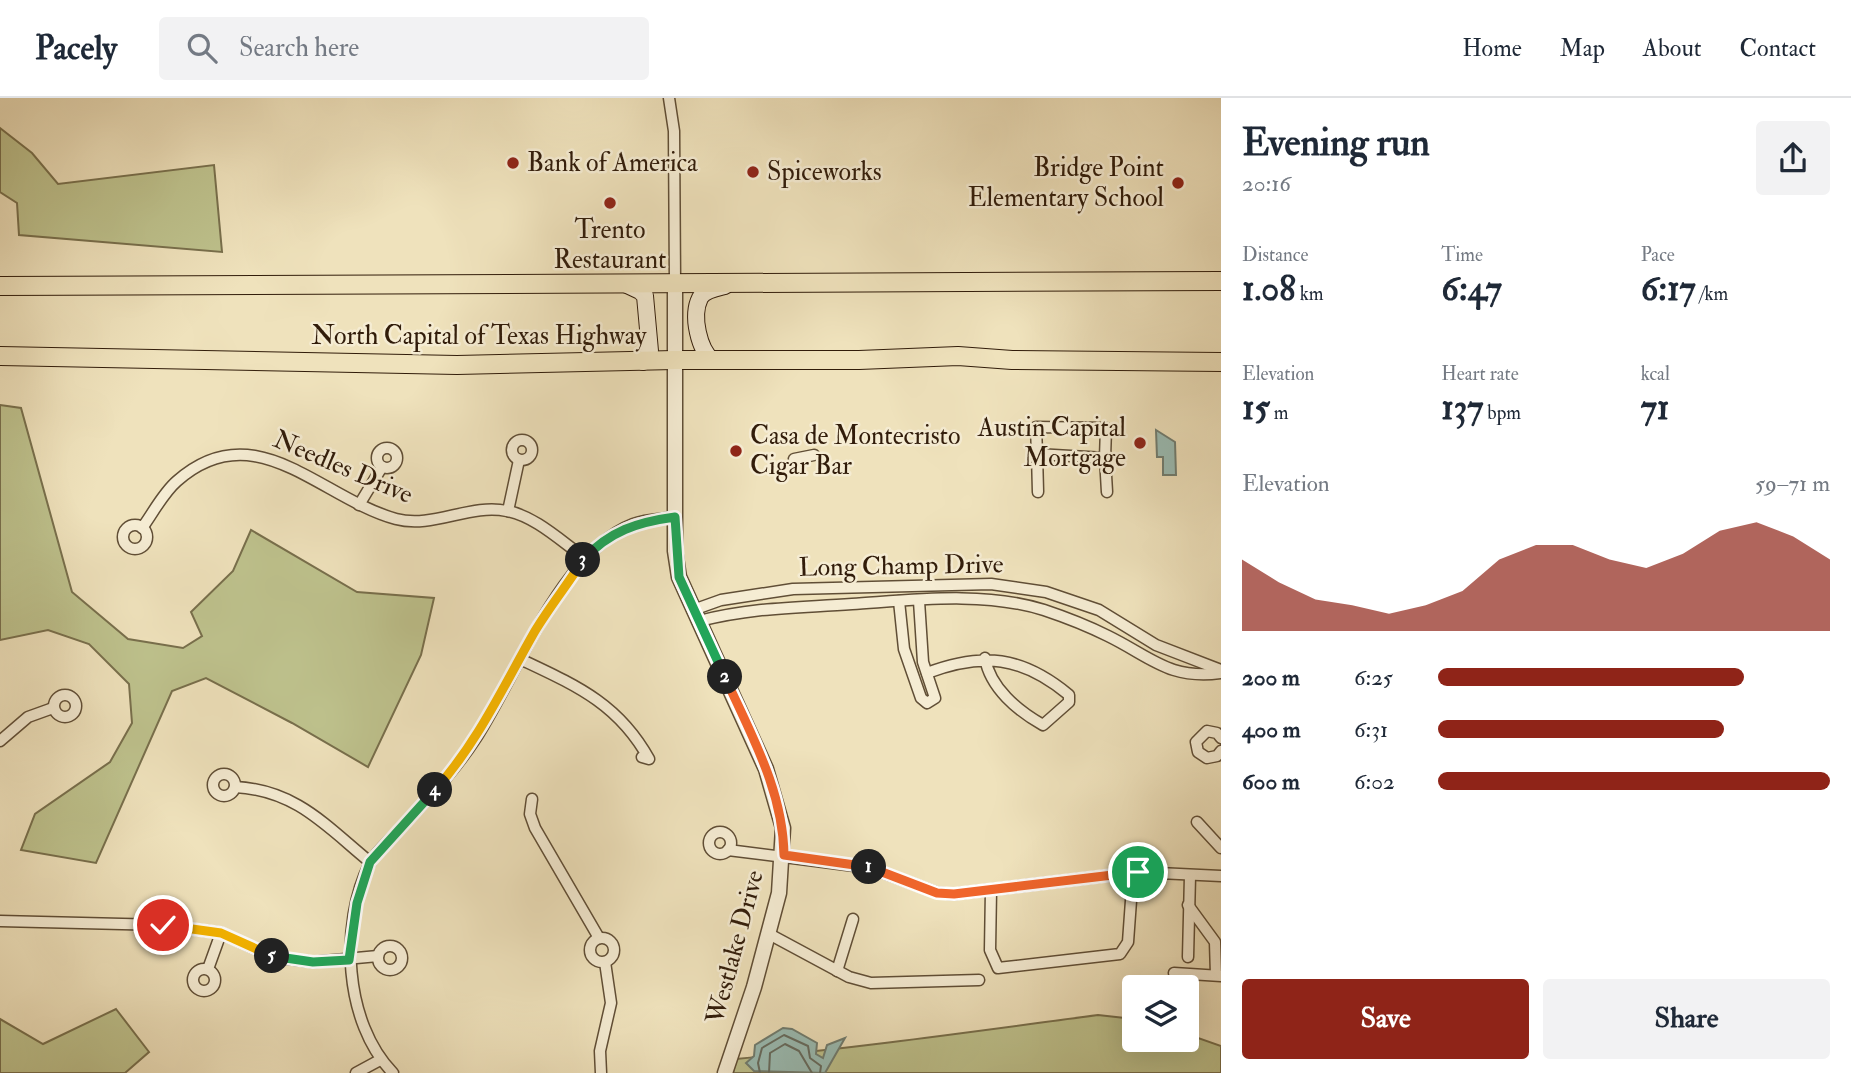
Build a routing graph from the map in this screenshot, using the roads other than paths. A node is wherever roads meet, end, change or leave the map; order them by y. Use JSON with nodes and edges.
{"nodes":[{"id":1,"x":669,"y":98,"type":"edge"},
{"id":2,"x":1221,"y":281,"type":"edge"},
{"id":3,"x":741,"y":282,"type":"junction"},
{"id":4,"x":621,"y":283,"type":"junction"},
{"id":5,"x":676,"y":283,"type":"junction"},
{"id":6,"x":0,"y":286,"type":"edge"},
{"id":7,"x":0,"y":356,"type":"edge"},
{"id":8,"x":674,"y":360,"type":"junction"},
{"id":9,"x":713,"y":361,"type":"junction"},
{"id":10,"x":643,"y":362,"type":"junction"},
{"id":11,"x":1221,"y":362,"type":"edge"},
{"id":12,"x":1037,"y":454,"type":"junction"},
{"id":13,"x":814,"y":455,"type":"dead end"},
{"id":14,"x":1105,"y":458,"type":"junction"},
{"id":15,"x":794,"y":459,"type":"dead end"},
{"id":16,"x":519,"y":460,"type":"dead end"},
{"id":17,"x":382,"y":467,"type":"dead end"},
{"id":18,"x":1038,"y":492,"type":"dead end"},
{"id":19,"x":1107,"y":492,"type":"dead end"},
{"id":20,"x":359,"y":505,"type":"junction"},
{"id":21,"x":508,"y":510,"type":"junction"},
{"id":22,"x":675,"y":517,"type":"junction"},
{"id":23,"x":142,"y":528,"type":"dead end"},
{"id":24,"x":585,"y":558,"type":"junction"},
{"id":25,"x":910,"y":586,"type":"junction"},
{"id":26,"x":910,"y":601,"type":"junction"},
{"id":27,"x":1099,"y":610,"type":"junction"},
{"id":28,"x":696,"y":616,"type":"junction"},
{"id":29,"x":1090,"y":629,"type":"junction"},
{"id":30,"x":985,"y":658,"type":"junction"},
{"id":31,"x":520,"y":659,"type":"junction"},
{"id":32,"x":1221,"y":672,"type":"edge"},
{"id":33,"x":927,"y":674,"type":"junction"},
{"id":34,"x":53,"y":708,"type":"dead end"},
{"id":35,"x":1221,"y":738,"type":"edge"},
{"id":36,"x":0,"y":741,"type":"edge"},
{"id":37,"x":1221,"y":751,"type":"edge"},
{"id":38,"x":642,"y":757,"type":"dead end"},
{"id":39,"x":235,"y":787,"type":"dead end"},
{"id":40,"x":532,"y":799,"type":"dead end"},
{"id":41,"x":1198,"y":822,"type":"dead end"},
{"id":42,"x":1221,"y":848,"type":"edge"},
{"id":43,"x":728,"y":850,"type":"dead end"},
{"id":44,"x":784,"y":855,"type":"junction"},
{"id":45,"x":370,"y":862,"type":"junction"},
{"id":46,"x":1133,"y":873,"type":"junction"},
{"id":47,"x":1190,"y":876,"type":"junction"},
{"id":48,"x":1221,"y":876,"type":"edge"},
{"id":49,"x":991,"y":890,"type":"junction"},
{"id":50,"x":1188,"y":905,"type":"junction"},
{"id":51,"x":853,"y":919,"type":"dead end"},
{"id":52,"x":0,"y":921,"type":"edge"},
{"id":53,"x":221,"y":933,"type":"junction"},
{"id":54,"x":769,"y":934,"type":"junction"},
{"id":55,"x":599,"y":938,"type":"junction"},
{"id":56,"x":378,"y":956,"type":"dead end"},
{"id":57,"x":1188,"y":957,"type":"dead end"},
{"id":58,"x":349,"y":960,"type":"junction"},
{"id":59,"x":605,"y":962,"type":"junction"},
{"id":60,"x":208,"y":970,"type":"dead end"},
{"id":61,"x":837,"y":971,"type":"junction"},
{"id":62,"x":1174,"y":973,"type":"dead end"},
{"id":63,"x":1219,"y":976,"type":"edge"},
{"id":64,"x":979,"y":980,"type":"dead end"},
{"id":65,"x":380,"y":1060,"type":"junction"},
{"id":66,"x":356,"y":1073,"type":"edge"},
{"id":67,"x":393,"y":1073,"type":"edge"},
{"id":68,"x":601,"y":1073,"type":"edge"},
{"id":69,"x":725,"y":1073,"type":"edge"}],
"edges":[{"from":1,"to":5,"type":"street","name":"Westlake Drive"},
{"from":2,"to":3,"type":"highway","name":"North Capital of Texas Highway"},
{"from":3,"to":5,"type":"highway","name":"North Capital of Texas Highway"},
{"from":3,"to":9,"type":"main road"},
{"from":4,"to":5,"type":"highway","name":"North Capital of Texas Highway"},
{"from":4,"to":6,"type":"highway","name":"North Capital of Texas Highway"},
{"from":4,"to":10,"type":"main road"},
{"from":5,"to":8,"type":"street","name":"Westlake Drive"},
{"from":7,"to":10,"type":"highway","name":"North Capital of Texas Highway"},
{"from":8,"to":9,"type":"highway","name":"North Capital of Texas Highway"},
{"from":8,"to":10,"type":"highway","name":"North Capital of Texas Highway"},
{"from":8,"to":22,"type":"street","name":"Westlake Drive"},
{"from":9,"to":11,"type":"highway","name":"North Capital of Texas Highway"},
{"from":12,"to":14,"type":"street"},
{"from":12,"to":14,"type":"street"},
{"from":12,"to":18,"type":"street"},
{"from":13,"to":15,"type":"street"},
{"from":14,"to":19,"type":"street"},
{"from":16,"to":21,"type":"street"},
{"from":17,"to":20,"type":"street"},
{"from":20,"to":21,"type":"street","name":"Needles Drive"},
{"from":20,"to":23,"type":"street","name":"Needles Drive"},
{"from":21,"to":24,"type":"street"},
{"from":22,"to":24,"type":"street"},
{"from":22,"to":28,"type":"street","name":"Westlake Drive"},
{"from":24,"to":31,"type":"street"},
{"from":25,"to":26,"type":"street"},
{"from":25,"to":27,"type":"street","name":"Long Champ Drive"},
{"from":25,"to":28,"type":"street","name":"Long Champ Drive"},
{"from":26,"to":28,"type":"street","name":"Long Champ Drive"},
{"from":26,"to":29,"type":"street","name":"Long Champ Drive"},
{"from":26,"to":33,"type":"street"},
{"from":26,"to":33,"type":"street"},
{"from":27,"to":29,"type":"street"},
{"from":27,"to":32,"type":"street","name":"Long Champ Drive"},
{"from":28,"to":44,"type":"street","name":"Westlake Drive"},
{"from":29,"to":32,"type":"street","name":"Long Champ Drive"},
{"from":30,"to":30,"type":"street"},
{"from":30,"to":33,"type":"street"},
{"from":31,"to":38,"type":"street"},
{"from":31,"to":45,"type":"street"},
{"from":34,"to":36,"type":"street"},
{"from":35,"to":37,"type":"street"},
{"from":39,"to":45,"type":"street"},
{"from":40,"to":55,"type":"street"},
{"from":41,"to":42,"type":"street"},
{"from":43,"to":44,"type":"street"},
{"from":44,"to":49,"type":"street"},
{"from":44,"to":54,"type":"street","name":"Westlake Drive"},
{"from":45,"to":58,"type":"street"},
{"from":46,"to":47,"type":"street"},
{"from":46,"to":49,"type":"street"},
{"from":46,"to":49,"type":"street"},
{"from":47,"to":48,"type":"street"},
{"from":47,"to":50,"type":"street"},
{"from":50,"to":57,"type":"street"},
{"from":50,"to":63,"type":"street"},
{"from":51,"to":61,"type":"street"},
{"from":52,"to":53,"type":"street"},
{"from":53,"to":58,"type":"street"},
{"from":53,"to":60,"type":"street"},
{"from":54,"to":61,"type":"street"},
{"from":54,"to":69,"type":"street","name":"Westlake Drive"},
{"from":55,"to":59,"type":"street"},
{"from":55,"to":59,"type":"street"},
{"from":56,"to":58,"type":"street"},
{"from":58,"to":65,"type":"street"},
{"from":59,"to":68,"type":"street"},
{"from":61,"to":64,"type":"street"},
{"from":62,"to":63,"type":"street"},
{"from":65,"to":66,"type":"street"},
{"from":65,"to":67,"type":"street"}]}
